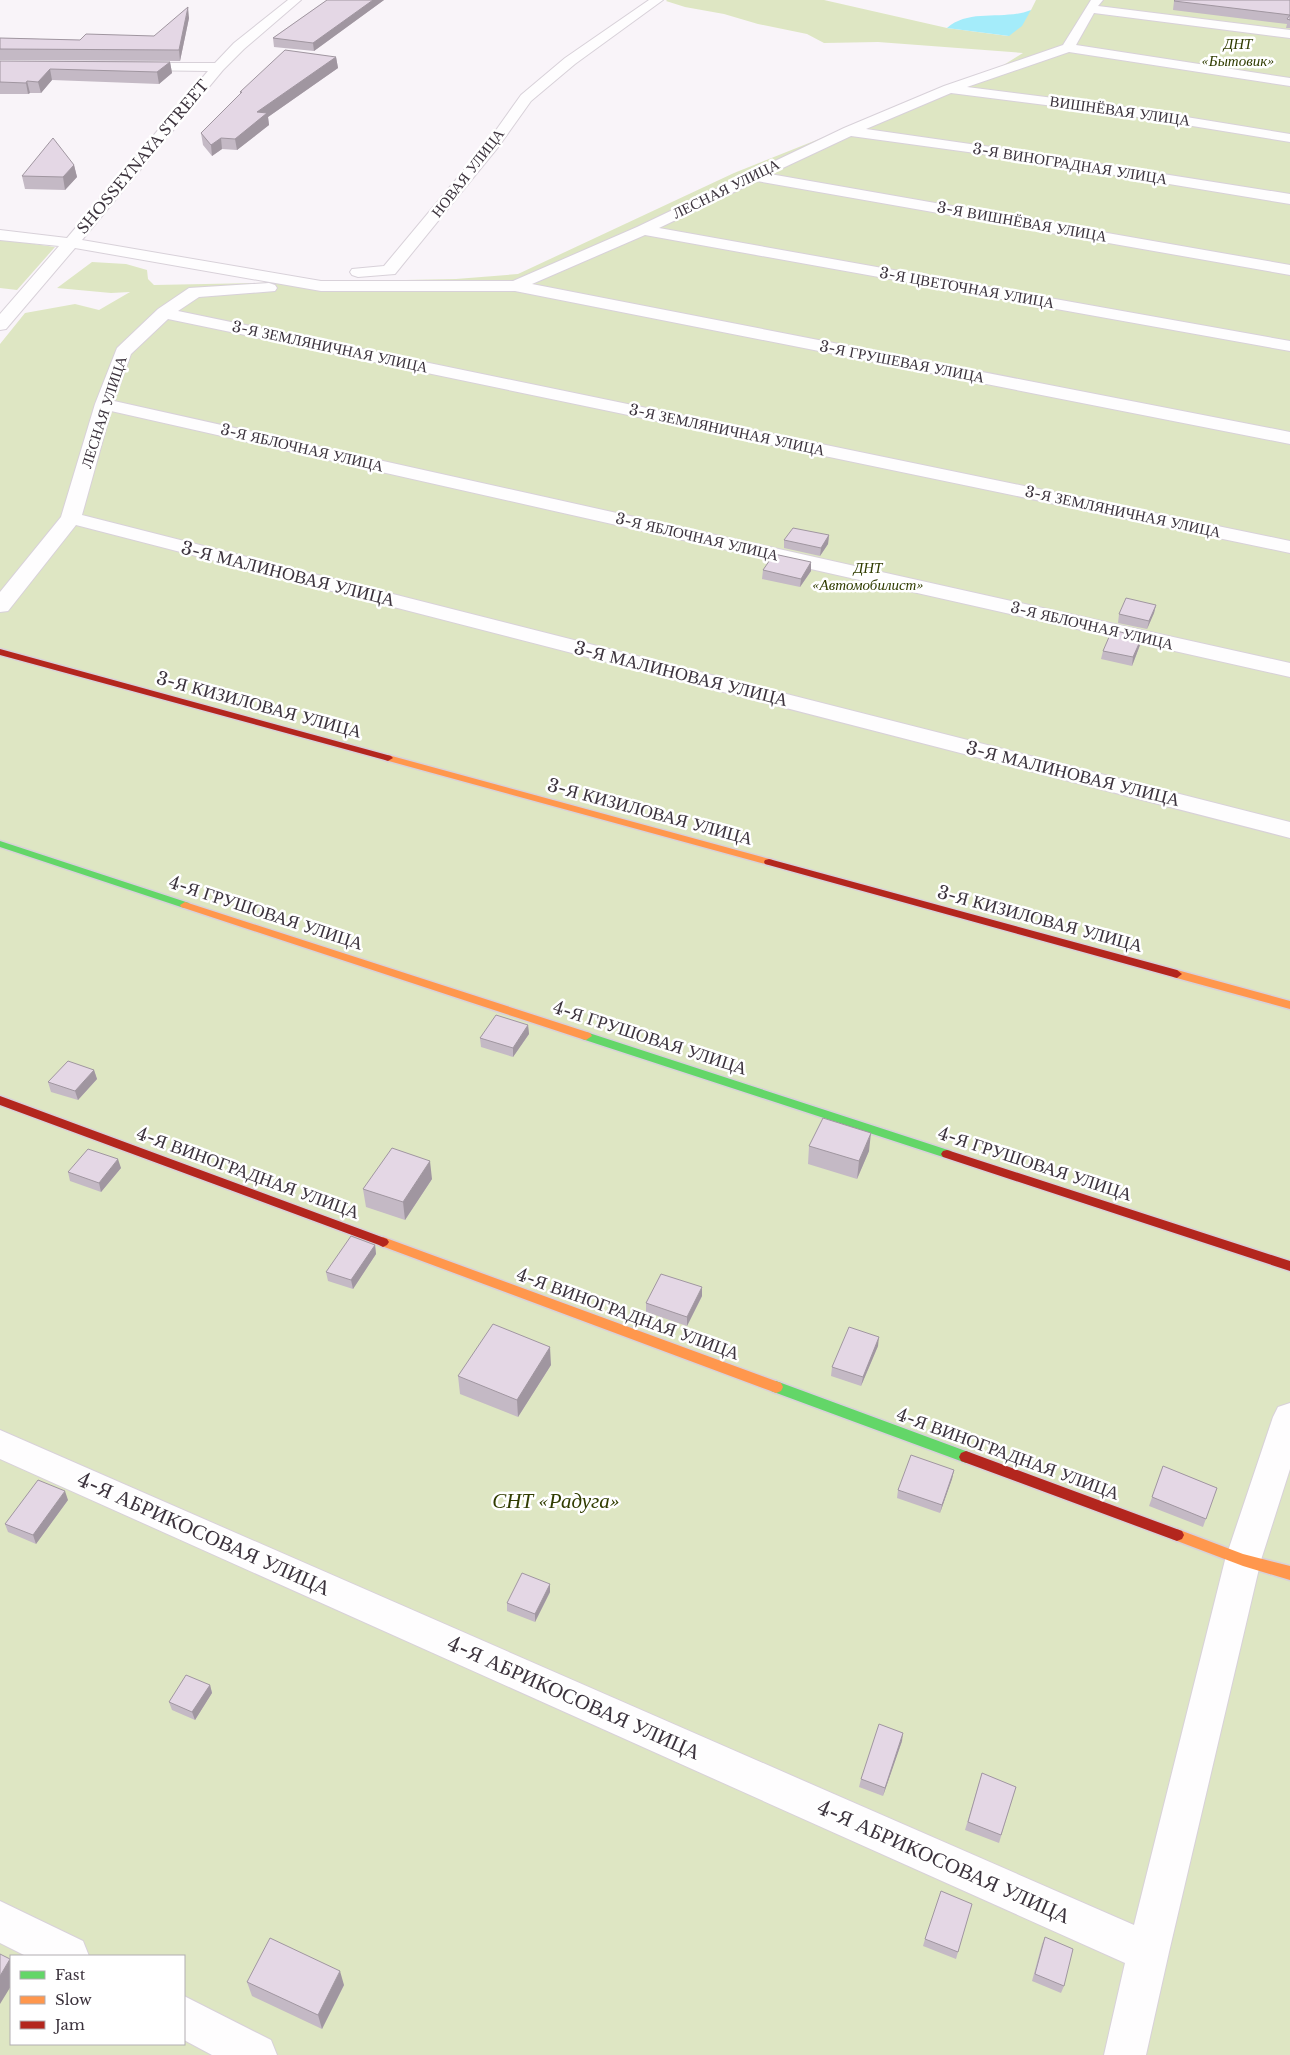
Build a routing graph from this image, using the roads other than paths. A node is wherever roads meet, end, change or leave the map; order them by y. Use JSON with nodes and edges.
{"nodes":[{"id":1,"x":295,"y":0,"type":"edge"},
{"id":2,"x":657,"y":0,"type":"edge"},
{"id":3,"x":1093,"y":4,"type":"edge"},
{"id":4,"x":1290,"y":34,"type":"edge"},
{"id":5,"x":1068,"y":48,"type":"junction"},
{"id":6,"x":119,"y":66,"type":"edge"},
{"id":7,"x":218,"y":67,"type":"junction"},
{"id":8,"x":1290,"y":82,"type":"edge"},
{"id":9,"x":949,"y":89,"type":"junction"},
{"id":10,"x":849,"y":131,"type":"junction"},
{"id":11,"x":1290,"y":138,"type":"edge"},
{"id":12,"x":754,"y":176,"type":"junction"},
{"id":13,"x":1290,"y":199,"type":"edge"},
{"id":14,"x":643,"y":230,"type":"junction"},
{"id":15,"x":0,"y":235,"type":"edge"},
{"id":16,"x":71,"y":244,"type":"junction"},
{"id":17,"x":1290,"y":270,"type":"edge"},
{"id":18,"x":257,"y":275,"type":"junction"},
{"id":19,"x":321,"y":286,"type":"junction"},
{"id":20,"x":515,"y":286,"type":"junction"},
{"id":21,"x":164,"y":313,"type":"junction"},
{"id":22,"x":0,"y":324,"type":"edge"},
{"id":23,"x":1290,"y":346,"type":"edge"},
{"id":24,"x":104,"y":404,"type":"junction"},
{"id":25,"x":1290,"y":438,"type":"edge"},
{"id":26,"x":71,"y":518,"type":"junction"},
{"id":27,"x":1290,"y":547,"type":"edge"},
{"id":28,"x":0,"y":606,"type":"edge"},
{"id":29,"x":0,"y":652,"type":"edge"},
{"id":30,"x":1290,"y":670,"type":"edge"},
{"id":31,"x":1290,"y":830,"type":"edge"},
{"id":32,"x":0,"y":844,"type":"edge"},
{"id":33,"x":1290,"y":1006,"type":"edge"},
{"id":34,"x":0,"y":1100,"type":"edge"},
{"id":35,"x":1290,"y":1266,"type":"edge"},
{"id":36,"x":1290,"y":1417,"type":"edge"},
{"id":37,"x":0,"y":1444,"type":"edge"},
{"id":38,"x":1243,"y":1560,"type":"junction"},
{"id":39,"x":1290,"y":1573,"type":"edge"},
{"id":40,"x":0,"y":1921,"type":"edge"},
{"id":41,"x":1148,"y":1952,"type":"junction"},
{"id":42,"x":66,"y":1955,"type":"edge"},
{"id":43,"x":185,"y":2018,"type":"edge"},
{"id":44,"x":256,"y":2055,"type":"edge"},
{"id":45,"x":1125,"y":2055,"type":"edge"}],
"edges":[{"from":1,"to":7,"type":"street","name":"SHOSSEYNAYA STREET"},
{"from":2,"to":18,"type":"street","name":"НОВАЯ УЛИЦА"},
{"from":3,"to":4,"type":"street"},
{"from":3,"to":5,"type":"street"},
{"from":5,"to":8,"type":"street"},
{"from":5,"to":9,"type":"street","name":"ЛЕСНАЯ УЛИЦА"},
{"from":6,"to":7,"type":"street"},
{"from":7,"to":16,"type":"street","name":"SHOSSEYNAYA STREET"},
{"from":9,"to":10,"type":"street","name":"ЛЕСНАЯ УЛИЦА"},
{"from":9,"to":11,"type":"street","name":"ВИШНЁВАЯ УЛИЦА"},
{"from":10,"to":12,"type":"street","name":"ЛЕСНАЯ УЛИЦА"},
{"from":10,"to":13,"type":"street","name":"3-Я ВИНОГРАДНАЯ УЛИЦА"},
{"from":12,"to":14,"type":"street","name":"ЛЕСНАЯ УЛИЦА"},
{"from":12,"to":17,"type":"street","name":"3-Я ВИШНЁВАЯ УЛИЦА"},
{"from":14,"to":20,"type":"street","name":"ЛЕСНАЯ УЛИЦА"},
{"from":14,"to":23,"type":"street","name":"3-Я ЦВЕТОЧНАЯ УЛИЦА"},
{"from":15,"to":16,"type":"street","name":"ЛЕСНАЯ УЛИЦА"},
{"from":16,"to":18,"type":"street","name":"ЛЕСНАЯ УЛИЦА"},
{"from":16,"to":22,"type":"street","name":"SHOSSEYNAYA STREET"},
{"from":18,"to":19,"type":"street","name":"ЛЕСНАЯ УЛИЦА"},
{"from":19,"to":20,"type":"street","name":"ЛЕСНАЯ УЛИЦА"},
{"from":19,"to":21,"type":"street","name":"ЛЕСНАЯ УЛИЦА"},
{"from":20,"to":25,"type":"street","name":"3-Я ГРУШЕВАЯ УЛИЦА"},
{"from":21,"to":24,"type":"street","name":"ЛЕСНАЯ УЛИЦА"},
{"from":21,"to":27,"type":"street","name":"3-Я ЗЕМЛЯНИЧНАЯ УЛИЦА"},
{"from":24,"to":26,"type":"street","name":"ЛЕСНАЯ УЛИЦА"},
{"from":24,"to":30,"type":"street","name":"3-Я ЯБЛОЧНАЯ УЛИЦА"},
{"from":26,"to":28,"type":"street","name":"ЛЕСНАЯ УЛИЦА"},
{"from":26,"to":31,"type":"street","name":"3-Я МАЛИНОВАЯ УЛИЦА"},
{"from":29,"to":33,"type":"street","name":"3-Я КИЗИЛОВАЯ УЛИЦА"},
{"from":32,"to":35,"type":"street","name":"4-Я ГРУШОВАЯ УЛИЦА"},
{"from":34,"to":38,"type":"street","name":"4-Я ВИНОГРАДНАЯ УЛИЦА"},
{"from":36,"to":38,"type":"street"},
{"from":37,"to":41,"type":"street","name":"4-Я АБРИКОСОВАЯ УЛИЦА"},
{"from":38,"to":39,"type":"street","name":"4-Я ВИНОГРАДНАЯ УЛИЦА"},
{"from":38,"to":41,"type":"street"},
{"from":40,"to":42,"type":"street"},
{"from":41,"to":45,"type":"street"},
{"from":43,"to":44,"type":"street"}]}
